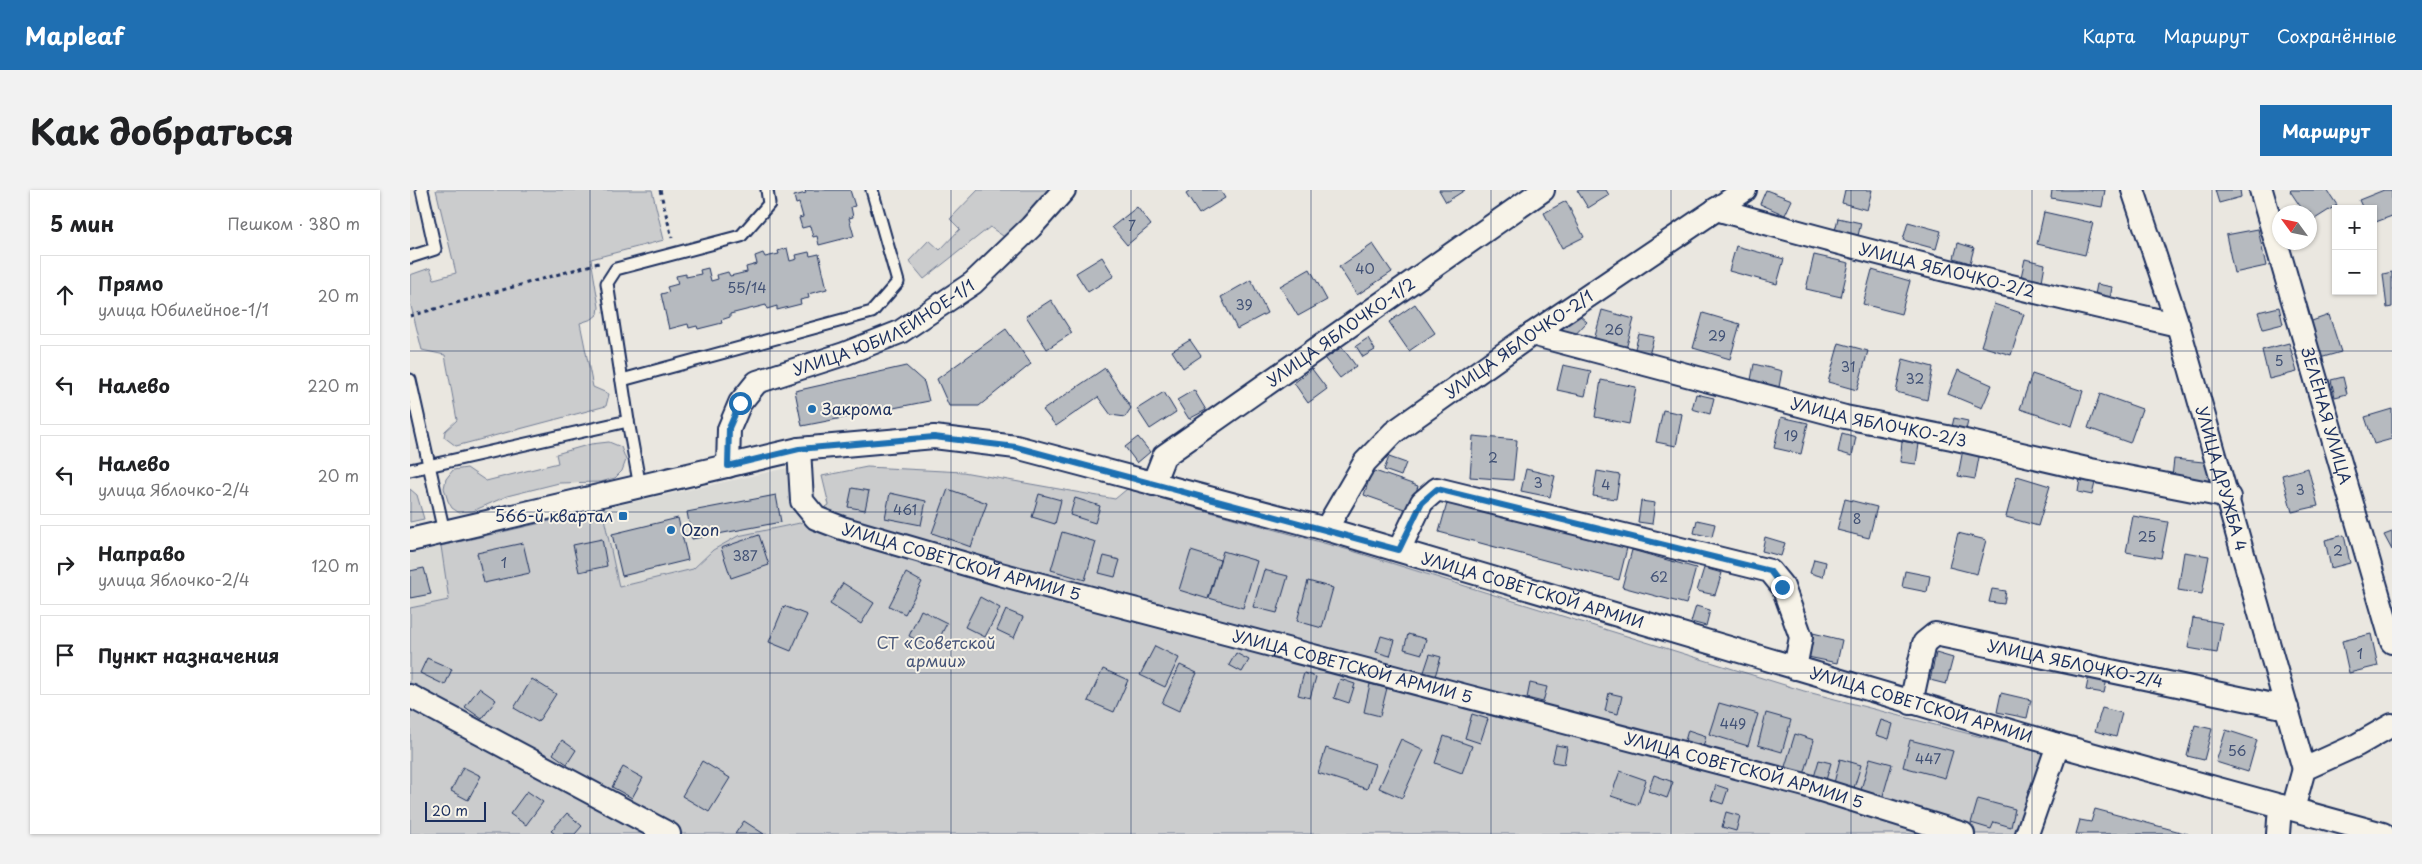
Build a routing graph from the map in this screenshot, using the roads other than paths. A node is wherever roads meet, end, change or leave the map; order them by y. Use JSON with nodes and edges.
{"nodes":[{"id":1,"x":422,"y":190,"type":"edge"},
{"id":2,"x":767,"y":190,"type":"edge"},
{"id":3,"x":872,"y":190,"type":"edge"},
{"id":4,"x":1064,"y":190,"type":"edge"},
{"id":5,"x":1543,"y":190,"type":"edge"},
{"id":6,"x":1745,"y":190,"type":"edge"},
{"id":7,"x":2133,"y":190,"type":"edge"},
{"id":8,"x":2261,"y":190,"type":"edge"},
{"id":9,"x":1716,"y":209,"type":"junction"},
{"id":10,"x":410,"y":257,"type":"edge"},
{"id":11,"x":2178,"y":325,"type":"junction"},
{"id":12,"x":1532,"y":334,"type":"junction"},
{"id":13,"x":410,"y":380,"type":"edge"},
{"id":14,"x":622,"y":380,"type":"junction"},
{"id":15,"x":628,"y":422,"type":"junction"},
{"id":16,"x":799,"y":449,"type":"junction"},
{"id":17,"x":430,"y":465,"type":"junction"},
{"id":18,"x":728,"y":466,"type":"junction"},
{"id":19,"x":410,"y":470,"type":"edge"},
{"id":20,"x":1153,"y":484,"type":"junction"},
{"id":21,"x":640,"y":487,"type":"junction"},
{"id":22,"x":2228,"y":497,"type":"junction"},
{"id":23,"x":1326,"y":529,"type":"junction"},
{"id":24,"x":444,"y":532,"type":"junction"},
{"id":25,"x":410,"y":540,"type":"edge"},
{"id":26,"x":1399,"y":550,"type":"junction"},
{"id":27,"x":2392,"y":642,"type":"edge"},
{"id":28,"x":1795,"y":668,"type":"junction"},
{"id":29,"x":410,"y":696,"type":"edge"},
{"id":30,"x":1911,"y":703,"type":"junction"},
{"id":31,"x":2287,"y":708,"type":"junction"},
{"id":32,"x":2392,"y":725,"type":"edge"},
{"id":33,"x":2058,"y":745,"type":"junction"},
{"id":34,"x":2304,"y":769,"type":"junction"},
{"id":35,"x":2287,"y":808,"type":"junction"},
{"id":36,"x":669,"y":834,"type":"edge"},
{"id":37,"x":1963,"y":834,"type":"edge"},
{"id":38,"x":2027,"y":834,"type":"edge"},
{"id":39,"x":2278,"y":834,"type":"edge"},
{"id":40,"x":2383,"y":834,"type":"edge"}],
"edges":[{"from":1,"to":10,"type":"lane"},
{"from":2,"to":14,"type":"lane"},
{"from":3,"to":14,"type":"lane"},
{"from":4,"to":18,"type":"street","name":"УЛИЦА ЮБИЛЕЙНОЕ-1/1"},
{"from":5,"to":20,"type":"street","name":"УЛИЦА ЯБЛОЧКО-1/2"},
{"from":6,"to":9,"type":"street","name":"УЛИЦА ЯБЛОЧКО-2/1"},
{"from":7,"to":11,"type":"street","name":"УЛИЦА ДРУЖБА 4"},
{"from":8,"to":27,"type":"street","name":"ЗЕЛЁНАЯ УЛИЦА"},
{"from":9,"to":11,"type":"street","name":"УЛИЦА ЯБЛОЧКО-2/2"},
{"from":9,"to":12,"type":"street","name":"УЛИЦА ЯБЛОЧКО-2/1"},
{"from":11,"to":22,"type":"street","name":"УЛИЦА ДРУЖБА 4"},
{"from":12,"to":22,"type":"street","name":"УЛИЦА ЯБЛОЧКО-2/3"},
{"from":12,"to":23,"type":"street","name":"УЛИЦА ЯБЛОЧКО-2/1"},
{"from":13,"to":17,"type":"lane"},
{"from":14,"to":15,"type":"lane"},
{"from":15,"to":17,"type":"lane"},
{"from":15,"to":21,"type":"lane"},
{"from":16,"to":18,"type":"street","name":"УЛИЦА СОВЕТСКОЙ АРМИИ"},
{"from":16,"to":20,"type":"street","name":"УЛИЦА СОВЕТСКОЙ АРМИИ"},
{"from":16,"to":37,"type":"street","name":"УЛИЦА СОВЕТСКОЙ АРМИИ 5"},
{"from":17,"to":19,"type":"lane"},
{"from":17,"to":24,"type":"lane"},
{"from":18,"to":21,"type":"street","name":"УЛИЦА СОВЕТСКОЙ АРМИИ"},
{"from":20,"to":23,"type":"street","name":"УЛИЦА СОВЕТСКОЙ АРМИИ"},
{"from":21,"to":24,"type":"street","name":"УЛИЦА СОВЕТСКОЙ АРМИИ"},
{"from":22,"to":31,"type":"street","name":"УЛИЦА ДРУЖБА 4"},
{"from":23,"to":26,"type":"street","name":"УЛИЦА СОВЕТСКОЙ АРМИИ"},
{"from":24,"to":25,"type":"street","name":"УЛИЦА СОВЕТСКОЙ АРМИИ"},
{"from":26,"to":28,"type":"street","name":"УЛИЦА СОВЕТСКОЙ АРМИИ"},
{"from":26,"to":28,"type":"street"},
{"from":28,"to":30,"type":"street","name":"УЛИЦА СОВЕТСКОЙ АРМИИ"},
{"from":29,"to":36,"type":"street"},
{"from":30,"to":31,"type":"street","name":"УЛИЦА ЯБЛОЧКО-2/4"},
{"from":30,"to":33,"type":"street","name":"УЛИЦА СОВЕТСКОЙ АРМИИ"},
{"from":31,"to":34,"type":"street","name":"УЛИЦА ДРУЖБА 4"},
{"from":32,"to":34,"type":"street"},
{"from":33,"to":35,"type":"street","name":"УЛИЦА СОВЕТСКОЙ АРМИИ"},
{"from":33,"to":38,"type":"street"},
{"from":34,"to":35,"type":"street"},
{"from":35,"to":39,"type":"street"},
{"from":35,"to":40,"type":"street","name":"УЛИЦА СОВЕТСКОЙ АРМИИ"}]}
